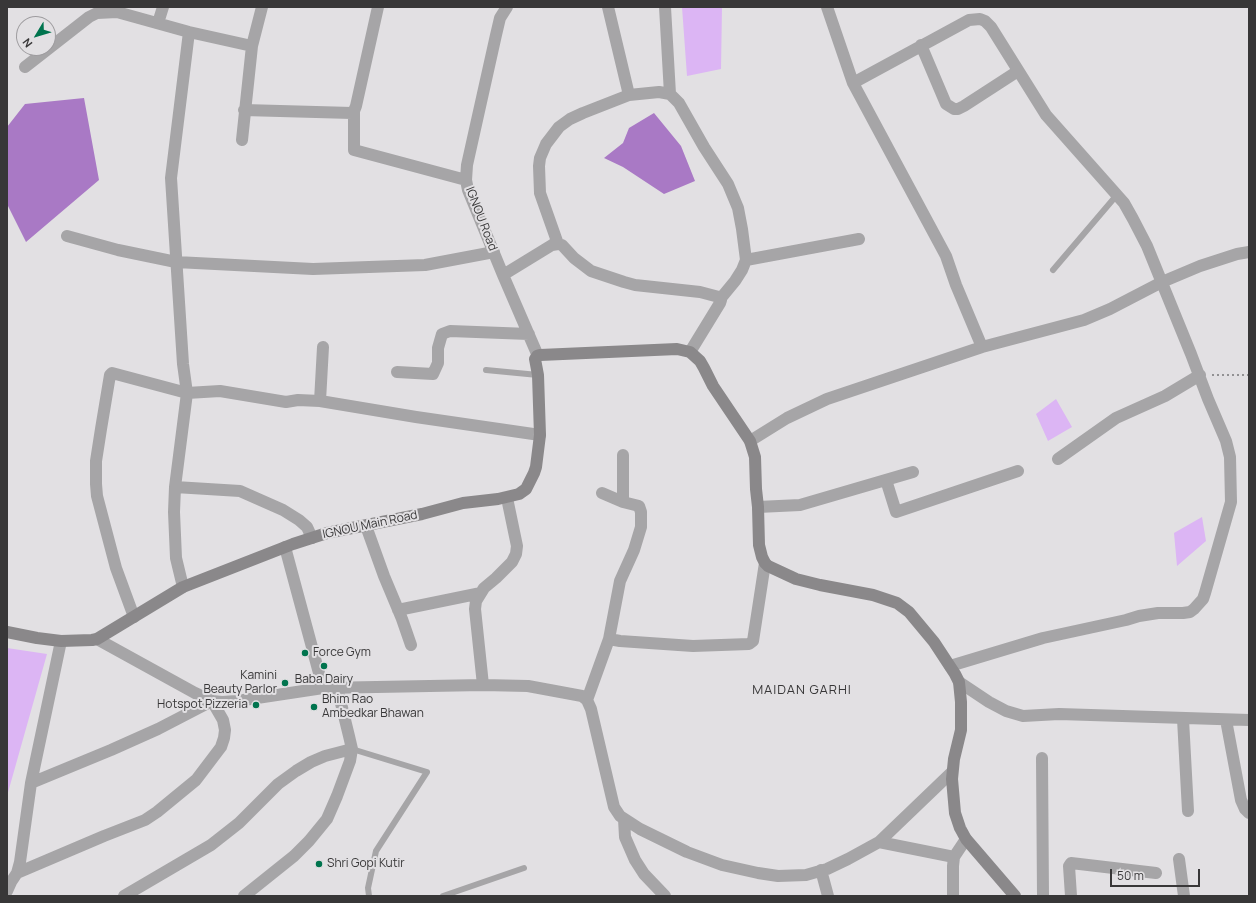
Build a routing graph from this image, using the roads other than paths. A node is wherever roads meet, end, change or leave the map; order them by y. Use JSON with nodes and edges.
{"nodes":[{"id":1,"x":163,"y":7,"type":"edge"},
{"id":2,"x":262,"y":7,"type":"edge"},
{"id":3,"x":378,"y":7,"type":"edge"},
{"id":4,"x":507,"y":7,"type":"edge"},
{"id":5,"x":608,"y":7,"type":"edge"},
{"id":6,"x":665,"y":7,"type":"edge"},
{"id":7,"x":827,"y":7,"type":"edge"},
{"id":8,"x":117,"y":9,"type":"edge"},
{"id":9,"x":158,"y":23,"type":"junction"},
{"id":10,"x":189,"y":32,"type":"junction"},
{"id":11,"x":922,"y":45,"type":"junction"},
{"id":12,"x":252,"y":46,"type":"junction"},
{"id":13,"x":25,"y":67,"type":"dead end"},
{"id":14,"x":1018,"y":71,"type":"junction"},
{"id":15,"x":853,"y":83,"type":"junction"},
{"id":16,"x":670,"y":94,"type":"junction"},
{"id":17,"x":629,"y":95,"type":"junction"},
{"id":18,"x":244,"y":110,"type":"junction"},
{"id":19,"x":354,"y":111,"type":"junction"},
{"id":20,"x":242,"y":140,"type":"dead end"},
{"id":21,"x":466,"y":180,"type":"junction"},
{"id":22,"x":1116,"y":196,"type":"junction"},
{"id":23,"x":67,"y":236,"type":"dead end"},
{"id":24,"x":859,"y":239,"type":"dead end"},
{"id":25,"x":558,"y":244,"type":"junction"},
{"id":26,"x":494,"y":252,"type":"junction"},
{"id":27,"x":1249,"y":252,"type":"edge"},
{"id":28,"x":746,"y":260,"type":"junction"},
{"id":29,"x":176,"y":262,"type":"junction"},
{"id":30,"x":1053,"y":270,"type":"dead end"},
{"id":31,"x":503,"y":275,"type":"junction"},
{"id":32,"x":1162,"y":282,"type":"junction"},
{"id":33,"x":720,"y":298,"type":"junction"},
{"id":34,"x":528,"y":334,"type":"junction"},
{"id":35,"x":323,"y":347,"type":"dead end"},
{"id":36,"x":982,"y":347,"type":"junction"},
{"id":37,"x":690,"y":352,"type":"junction"},
{"id":38,"x":538,"y":356,"type":"junction"},
{"id":39,"x":486,"y":370,"type":"dead end"},
{"id":40,"x":398,"y":372,"type":"dead end"},
{"id":41,"x":538,"y":374,"type":"junction"},
{"id":42,"x":1200,"y":375,"type":"junction"},
{"id":43,"x":187,"y":392,"type":"junction"},
{"id":44,"x":320,"y":401,"type":"junction"},
{"id":45,"x":540,"y":435,"type":"junction"},
{"id":46,"x":750,"y":441,"type":"junction"},
{"id":47,"x":623,"y":455,"type":"dead end"},
{"id":48,"x":1058,"y":459,"type":"dead end"},
{"id":49,"x":1018,"y":471,"type":"dead end"},
{"id":50,"x":913,"y":472,"type":"dead end"},
{"id":51,"x":886,"y":480,"type":"junction"},
{"id":52,"x":175,"y":488,"type":"junction"},
{"id":53,"x":602,"y":493,"type":"dead end"},
{"id":54,"x":507,"y":498,"type":"junction"},
{"id":55,"x":623,"y":502,"type":"junction"},
{"id":56,"x":758,"y":508,"type":"junction"},
{"id":57,"x":366,"y":526,"type":"junction"},
{"id":58,"x":312,"y":538,"type":"junction"},
{"id":59,"x":285,"y":547,"type":"junction"},
{"id":60,"x":765,"y":563,"type":"junction"},
{"id":61,"x":183,"y":587,"type":"junction"},
{"id":62,"x":481,"y":593,"type":"junction"},
{"id":63,"x":398,"y":610,"type":"junction"},
{"id":64,"x":134,"y":617,"type":"junction"},
{"id":65,"x":7,"y":632,"type":"edge"},
{"id":66,"x":97,"y":639,"type":"junction"},
{"id":67,"x":609,"y":639,"type":"junction"},
{"id":68,"x":61,"y":641,"type":"junction"},
{"id":69,"x":410,"y":645,"type":"dead end"},
{"id":70,"x":950,"y":666,"type":"junction"},
{"id":71,"x":959,"y":682,"type":"junction"},
{"id":72,"x":483,"y":685,"type":"junction"},
{"id":73,"x":337,"y":687,"type":"junction"},
{"id":74,"x":323,"y":688,"type":"junction"},
{"id":75,"x":587,"y":700,"type":"junction"},
{"id":76,"x":212,"y":701,"type":"junction"},
{"id":77,"x":1183,"y":719,"type":"junction"},
{"id":78,"x":1226,"y":720,"type":"junction"},
{"id":79,"x":1249,"y":720,"type":"edge"},
{"id":80,"x":352,"y":749,"type":"junction"},
{"id":81,"x":1042,"y":758,"type":"dead end"},
{"id":82,"x":952,"y":772,"type":"junction"},
{"id":83,"x":31,"y":783,"type":"junction"},
{"id":84,"x":1188,"y":811,"type":"dead end"},
{"id":85,"x":1249,"y":813,"type":"edge"},
{"id":86,"x":624,"y":819,"type":"junction"},
{"id":87,"x":966,"y":839,"type":"junction"},
{"id":88,"x":879,"y":842,"type":"junction"},
{"id":89,"x":954,"y":857,"type":"junction"},
{"id":90,"x":1179,"y":859,"type":"dead end"},
{"id":91,"x":524,"y":868,"type":"dead end"},
{"id":92,"x":822,"y":870,"type":"junction"},
{"id":93,"x":17,"y":873,"type":"junction"},
{"id":94,"x":1156,"y":873,"type":"dead end"},
{"id":95,"x":7,"y":891,"type":"edge"},
{"id":96,"x":124,"y":896,"type":"edge"},
{"id":97,"x":244,"y":896,"type":"edge"},
{"id":98,"x":369,"y":896,"type":"edge"},
{"id":99,"x":443,"y":896,"type":"edge"},
{"id":100,"x":665,"y":896,"type":"edge"},
{"id":101,"x":828,"y":896,"type":"edge"},
{"id":102,"x":952,"y":896,"type":"edge"},
{"id":103,"x":1015,"y":896,"type":"edge"},
{"id":104,"x":1043,"y":896,"type":"edge"},
{"id":105,"x":1071,"y":896,"type":"edge"},
{"id":106,"x":1184,"y":896,"type":"edge"}],
"edges":[{"from":1,"to":9,"type":"street"},
{"from":2,"to":12,"type":"street"},
{"from":3,"to":19,"type":"street"},
{"from":4,"to":21,"type":"street","name":"IGNOU Road"},
{"from":5,"to":17,"type":"street"},
{"from":6,"to":16,"type":"street"},
{"from":7,"to":15,"type":"street"},
{"from":8,"to":9,"type":"street"},
{"from":8,"to":13,"type":"street"},
{"from":9,"to":10,"type":"street"},
{"from":10,"to":12,"type":"street"},
{"from":10,"to":29,"type":"street"},
{"from":11,"to":14,"type":"street"},
{"from":11,"to":14,"type":"street"},
{"from":11,"to":15,"type":"street"},
{"from":12,"to":18,"type":"street"},
{"from":14,"to":22,"type":"street"},
{"from":15,"to":36,"type":"street"},
{"from":16,"to":17,"type":"street"},
{"from":16,"to":28,"type":"street"},
{"from":17,"to":25,"type":"street"},
{"from":18,"to":19,"type":"street"},
{"from":18,"to":20,"type":"street"},
{"from":19,"to":21,"type":"street"},
{"from":21,"to":26,"type":"street","name":"IGNOU Road"},
{"from":22,"to":30,"type":"lane"},
{"from":22,"to":32,"type":"street"},
{"from":23,"to":29,"type":"street"},
{"from":24,"to":28,"type":"street"},
{"from":25,"to":31,"type":"street"},
{"from":25,"to":33,"type":"street"},
{"from":26,"to":29,"type":"street"},
{"from":26,"to":31,"type":"street","name":"IGNOU Road"},
{"from":27,"to":32,"type":"street"},
{"from":28,"to":33,"type":"street"},
{"from":29,"to":43,"type":"street"},
{"from":31,"to":34,"type":"street","name":"IGNOU Road"},
{"from":32,"to":36,"type":"street"},
{"from":32,"to":42,"type":"street"},
{"from":33,"to":37,"type":"street"},
{"from":34,"to":38,"type":"street","name":"IGNOU Road"},
{"from":34,"to":40,"type":"street"},
{"from":35,"to":44,"type":"street"},
{"from":36,"to":46,"type":"street"},
{"from":37,"to":38,"type":"street"},
{"from":37,"to":46,"type":"street"},
{"from":38,"to":41,"type":"street","name":"IGNOU Main Road"},
{"from":39,"to":41,"type":"lane"},
{"from":41,"to":45,"type":"street","name":"IGNOU Main Road"},
{"from":42,"to":48,"type":"street"},
{"from":42,"to":70,"type":"street"},
{"from":43,"to":44,"type":"street"},
{"from":43,"to":52,"type":"street"},
{"from":43,"to":64,"type":"street"},
{"from":44,"to":45,"type":"street"},
{"from":45,"to":54,"type":"street","name":"IGNOU Main Road"},
{"from":46,"to":56,"type":"street"},
{"from":47,"to":55,"type":"street"},
{"from":49,"to":51,"type":"street"},
{"from":50,"to":51,"type":"street"},
{"from":51,"to":56,"type":"street"},
{"from":52,"to":58,"type":"street"},
{"from":52,"to":61,"type":"street"},
{"from":53,"to":55,"type":"street"},
{"from":54,"to":57,"type":"street","name":"IGNOU Main Road"},
{"from":54,"to":62,"type":"street"},
{"from":55,"to":67,"type":"street"},
{"from":56,"to":60,"type":"street"},
{"from":57,"to":58,"type":"street","name":"IGNOU Main Road"},
{"from":57,"to":63,"type":"street"},
{"from":58,"to":59,"type":"street","name":"IGNOU Main Road"},
{"from":59,"to":61,"type":"street","name":"IGNOU Main Road"},
{"from":59,"to":74,"type":"street"},
{"from":60,"to":67,"type":"street"},
{"from":60,"to":70,"type":"street"},
{"from":61,"to":64,"type":"street","name":"IGNOU Main Road"},
{"from":62,"to":63,"type":"street"},
{"from":62,"to":72,"type":"street"},
{"from":63,"to":69,"type":"street"},
{"from":64,"to":66,"type":"street","name":"IGNOU Main Road"},
{"from":65,"to":68,"type":"street"},
{"from":66,"to":68,"type":"street"},
{"from":66,"to":76,"type":"street"},
{"from":67,"to":75,"type":"street"},
{"from":68,"to":83,"type":"street"},
{"from":70,"to":71,"type":"street"},
{"from":71,"to":77,"type":"street"},
{"from":71,"to":82,"type":"street"},
{"from":72,"to":73,"type":"street"},
{"from":72,"to":75,"type":"street"},
{"from":73,"to":74,"type":"street"},
{"from":73,"to":80,"type":"street"},
{"from":74,"to":76,"type":"street"},
{"from":75,"to":86,"type":"street"},
{"from":76,"to":83,"type":"street"},
{"from":76,"to":93,"type":"street"},
{"from":77,"to":78,"type":"street"},
{"from":77,"to":84,"type":"street"},
{"from":78,"to":79,"type":"street"},
{"from":78,"to":85,"type":"street"},
{"from":80,"to":96,"type":"street"},
{"from":80,"to":97,"type":"street"},
{"from":80,"to":98,"type":"lane"},
{"from":81,"to":104,"type":"street"},
{"from":82,"to":87,"type":"street"},
{"from":82,"to":88,"type":"street"},
{"from":83,"to":93,"type":"street"},
{"from":86,"to":92,"type":"street"},
{"from":86,"to":100,"type":"street"},
{"from":87,"to":89,"type":"street"},
{"from":87,"to":103,"type":"street"},
{"from":88,"to":89,"type":"street"},
{"from":88,"to":92,"type":"street"},
{"from":89,"to":102,"type":"street"},
{"from":90,"to":106,"type":"street"},
{"from":91,"to":99,"type":"lane"},
{"from":92,"to":101,"type":"street"},
{"from":93,"to":95,"type":"street"},
{"from":94,"to":105,"type":"street"}]}
